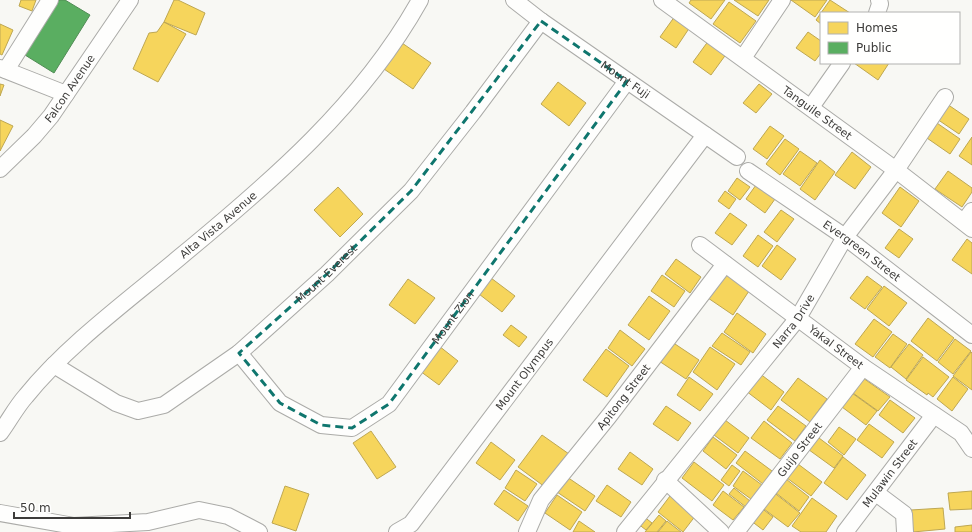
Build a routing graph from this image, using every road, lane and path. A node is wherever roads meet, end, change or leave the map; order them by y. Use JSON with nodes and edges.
{"nodes":[{"id":1,"x":50,"y":0,"type":"edge"},
{"id":2,"x":130,"y":0,"type":"edge"},
{"id":3,"x":420,"y":0,"type":"edge"},
{"id":4,"x":514,"y":0,"type":"edge"},
{"id":5,"x":662,"y":0,"type":"edge"},
{"id":6,"x":782,"y":0,"type":"edge"},
{"id":7,"x":879,"y":0,"type":"edge"},
{"id":8,"x":679,"y":5,"type":"edge"},
{"id":9,"x":877,"y":12,"type":"edge"},
{"id":10,"x":541,"y":21,"type":"junction"},
{"id":11,"x":743,"y":58,"type":"junction"},
{"id":12,"x":841,"y":64,"type":"edge"},
{"id":13,"x":3,"y":69,"type":"edge"},
{"id":14,"x":627,"y":81,"type":"junction"},
{"id":15,"x":66,"y":94,"type":"junction"},
{"id":16,"x":945,"y":97,"type":"dead end"},
{"id":17,"x":811,"y":107,"type":"junction"},
{"id":18,"x":705,"y":135,"type":"junction"},
{"id":19,"x":737,"y":157,"type":"dead end"},
{"id":20,"x":1,"y":166,"type":"edge"},
{"id":21,"x":748,"y":170,"type":"dead end"},
{"id":22,"x":896,"y":170,"type":"junction"},
{"id":23,"x":969,"y":221,"type":"edge"},
{"id":24,"x":845,"y":237,"type":"junction"},
{"id":25,"x":700,"y":245,"type":"dead end"},
{"id":26,"x":725,"y":264,"type":"junction"},
{"id":27,"x":798,"y":318,"type":"junction"},
{"id":28,"x":972,"y":335,"type":"edge"},
{"id":29,"x":239,"y":353,"type":"junction"},
{"id":30,"x":54,"y":365,"type":"junction"},
{"id":31,"x":863,"y":366,"type":"junction"},
{"id":32,"x":934,"y":415,"type":"junction"},
{"id":33,"x":0,"y":433,"type":"edge"},
{"id":34,"x":972,"y":448,"type":"edge"},
{"id":35,"x":666,"y":480,"type":"junction"},
{"id":36,"x":876,"y":493,"type":"junction"},
{"id":37,"x":0,"y":513,"type":"edge"},
{"id":38,"x":259,"y":532,"type":"edge"},
{"id":39,"x":397,"y":532,"type":"edge"},
{"id":40,"x":527,"y":532,"type":"edge"},
{"id":41,"x":625,"y":532,"type":"edge"},
{"id":42,"x":721,"y":532,"type":"edge"},
{"id":43,"x":736,"y":532,"type":"edge"},
{"id":44,"x":845,"y":532,"type":"edge"},
{"id":45,"x":906,"y":532,"type":"edge"}],
"edges":[{"from":1,"to":13,"type":"street"},
{"from":2,"to":15,"type":"street","name":"Falcon Avenue"},
{"from":3,"to":30,"type":"street","name":"Alta Vista Avenue"},
{"from":4,"to":10,"type":"street","name":"Mount Fuji"},
{"from":5,"to":8,"type":"street","name":"Tanguile Street"},
{"from":6,"to":11,"type":"street"},
{"from":7,"to":9,"type":"street"},
{"from":8,"to":11,"type":"street","name":"Tanguile Street"},
{"from":10,"to":14,"type":"street","name":"Mount Fuji"},
{"from":10,"to":29,"type":"street","name":"Mount Everest"},
{"from":11,"to":17,"type":"street","name":"Tanguile Street"},
{"from":12,"to":17,"type":"street"},
{"from":13,"to":15,"type":"street"},
{"from":14,"to":18,"type":"street","name":"Mount Fuji"},
{"from":14,"to":29,"type":"street","name":"Mount Zion"},
{"from":15,"to":20,"type":"street","name":"Falcon Avenue"},
{"from":16,"to":22,"type":"street","name":"Narra Drive"},
{"from":17,"to":22,"type":"street","name":"Tanguile Street"},
{"from":18,"to":19,"type":"street","name":"Mount Fuji"},
{"from":18,"to":39,"type":"street","name":"Mount Olympus"},
{"from":21,"to":24,"type":"street","name":"Evergreen Street"},
{"from":22,"to":23,"type":"street","name":"Tanguile Street"},
{"from":22,"to":24,"type":"street","name":"Narra Drive"},
{"from":24,"to":27,"type":"street","name":"Narra Drive"},
{"from":24,"to":28,"type":"street","name":"Evergreen Street"},
{"from":25,"to":26,"type":"street","name":"Yakal Street"},
{"from":26,"to":27,"type":"street","name":"Yakal Street"},
{"from":26,"to":40,"type":"street","name":"Apitong Street"},
{"from":27,"to":31,"type":"street","name":"Yakal Street"},
{"from":27,"to":35,"type":"street","name":"Narra Drive"},
{"from":29,"to":30,"type":"street","name":"Mount Everest"},
{"from":30,"to":33,"type":"street","name":"Alta Vista Avenue"},
{"from":31,"to":32,"type":"street","name":"Yakal Street"},
{"from":31,"to":43,"type":"street","name":"Guijo Street"},
{"from":32,"to":34,"type":"street","name":"Yakal Street"},
{"from":32,"to":36,"type":"street","name":"Mulawin Street"},
{"from":35,"to":41,"type":"street","name":"Narra Drive"},
{"from":35,"to":42,"type":"street"},
{"from":36,"to":44,"type":"street","name":"Mulawin Street"},
{"from":36,"to":45,"type":"street"},
{"from":37,"to":38,"type":"street"}]}
